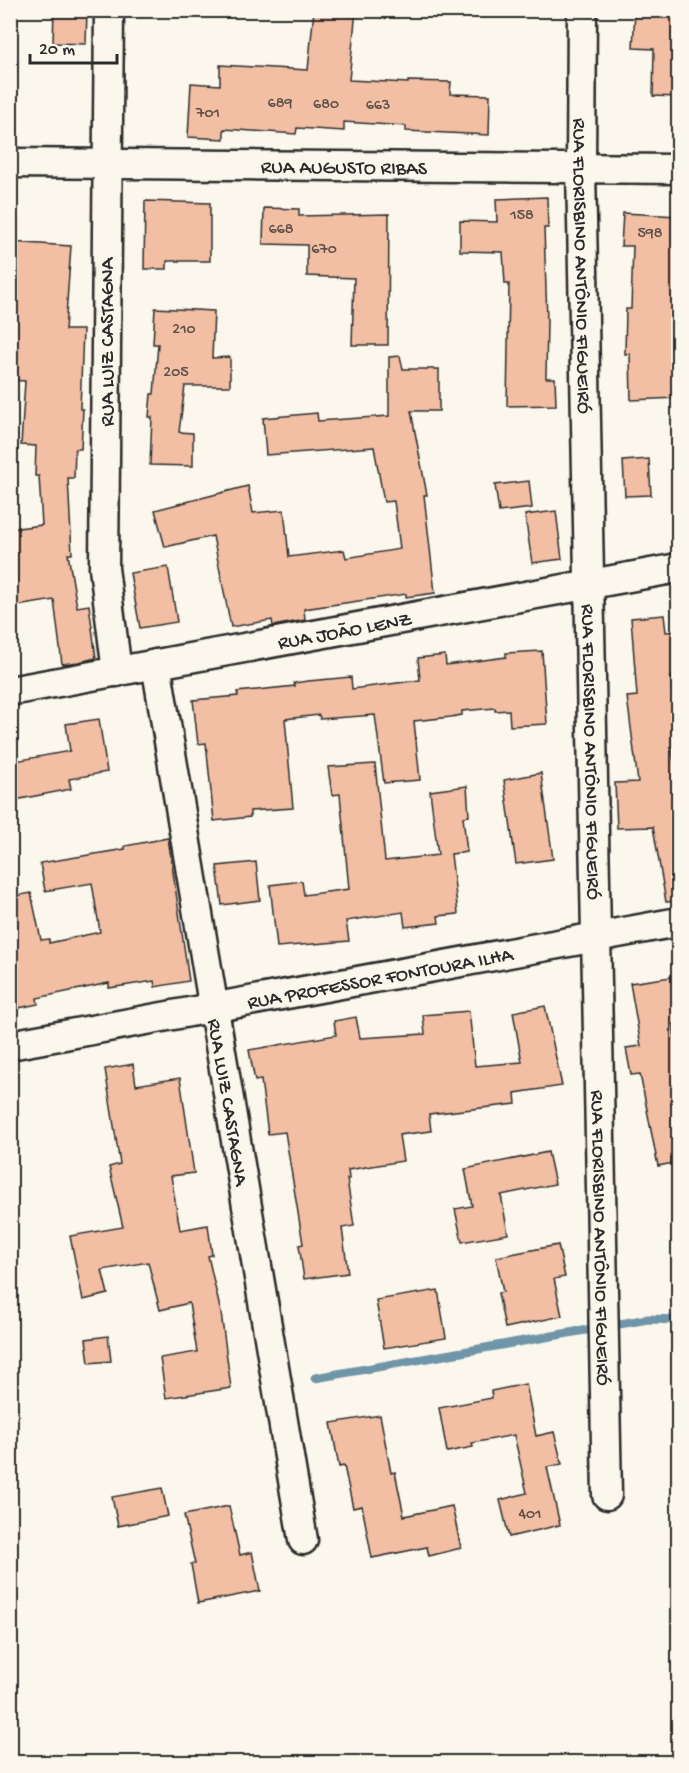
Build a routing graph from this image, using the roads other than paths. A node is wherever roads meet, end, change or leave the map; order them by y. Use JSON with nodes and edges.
{"nodes":[{"id":1,"x":109,"y":10,"type":"edge"},
{"id":2,"x":582,"y":10,"type":"edge"},
{"id":3,"x":10,"y":163,"type":"edge"},
{"id":4,"x":108,"y":164,"type":"junction"},
{"id":5,"x":581,"y":168,"type":"junction"},
{"id":6,"x":678,"y":169,"type":"edge"},
{"id":7,"x":678,"y":568,"type":"edge"},
{"id":8,"x":588,"y":584,"type":"junction"},
{"id":9,"x":156,"y":664,"type":"junction"},
{"id":10,"x":117,"y":672,"type":"junction"},
{"id":11,"x":10,"y":692,"type":"edge"},
{"id":12,"x":678,"y":922,"type":"edge"},
{"id":13,"x":596,"y":938,"type":"junction"},
{"id":14,"x":214,"y":1007,"type":"junction"},
{"id":15,"x":10,"y":1045,"type":"edge"},
{"id":16,"x":607,"y":1495,"type":"dead end"},
{"id":17,"x":303,"y":1540,"type":"dead end"}],
"edges":[{"from":1,"to":4,"type":"street","name":"RUA LUIZ CASTAGNA"},
{"from":2,"to":5,"type":"street","name":"RUA FLORISBINO ANTÔNIO FIGUEIRÓ"},
{"from":3,"to":4,"type":"street","name":"RUA AUGUSTO RIBAS"},
{"from":4,"to":5,"type":"street","name":"RUA AUGUSTO RIBAS"},
{"from":4,"to":10,"type":"street","name":"RUA LUIZ CASTAGNA"},
{"from":5,"to":6,"type":"street","name":"RUA AUGUSTO RIBAS"},
{"from":5,"to":8,"type":"street","name":"RUA FLORISBINO ANTÔNIO FIGUEIRÓ"},
{"from":7,"to":8,"type":"street","name":"RUA JOÃO LENZ"},
{"from":8,"to":9,"type":"street","name":"RUA JOÃO LENZ"},
{"from":8,"to":13,"type":"street","name":"RUA FLORISBINO ANTÔNIO FIGUEIRÓ"},
{"from":9,"to":10,"type":"street","name":"RUA JOÃO LENZ"},
{"from":9,"to":14,"type":"street","name":"RUA LUIZ CASTAGNA"},
{"from":10,"to":11,"type":"street","name":"RUA JOÃO LENZ"},
{"from":12,"to":13,"type":"street","name":"RUA PROFESSOR FONTOURA ILHA"},
{"from":13,"to":14,"type":"street","name":"RUA PROFESSOR FONTOURA ILHA"},
{"from":13,"to":16,"type":"street","name":"RUA FLORISBINO ANTÔNIO FIGUEIRÓ"},
{"from":14,"to":15,"type":"street","name":"RUA PROFESSOR FONTOURA ILHA"},
{"from":14,"to":17,"type":"street","name":"RUA LUIZ CASTAGNA"}]}
